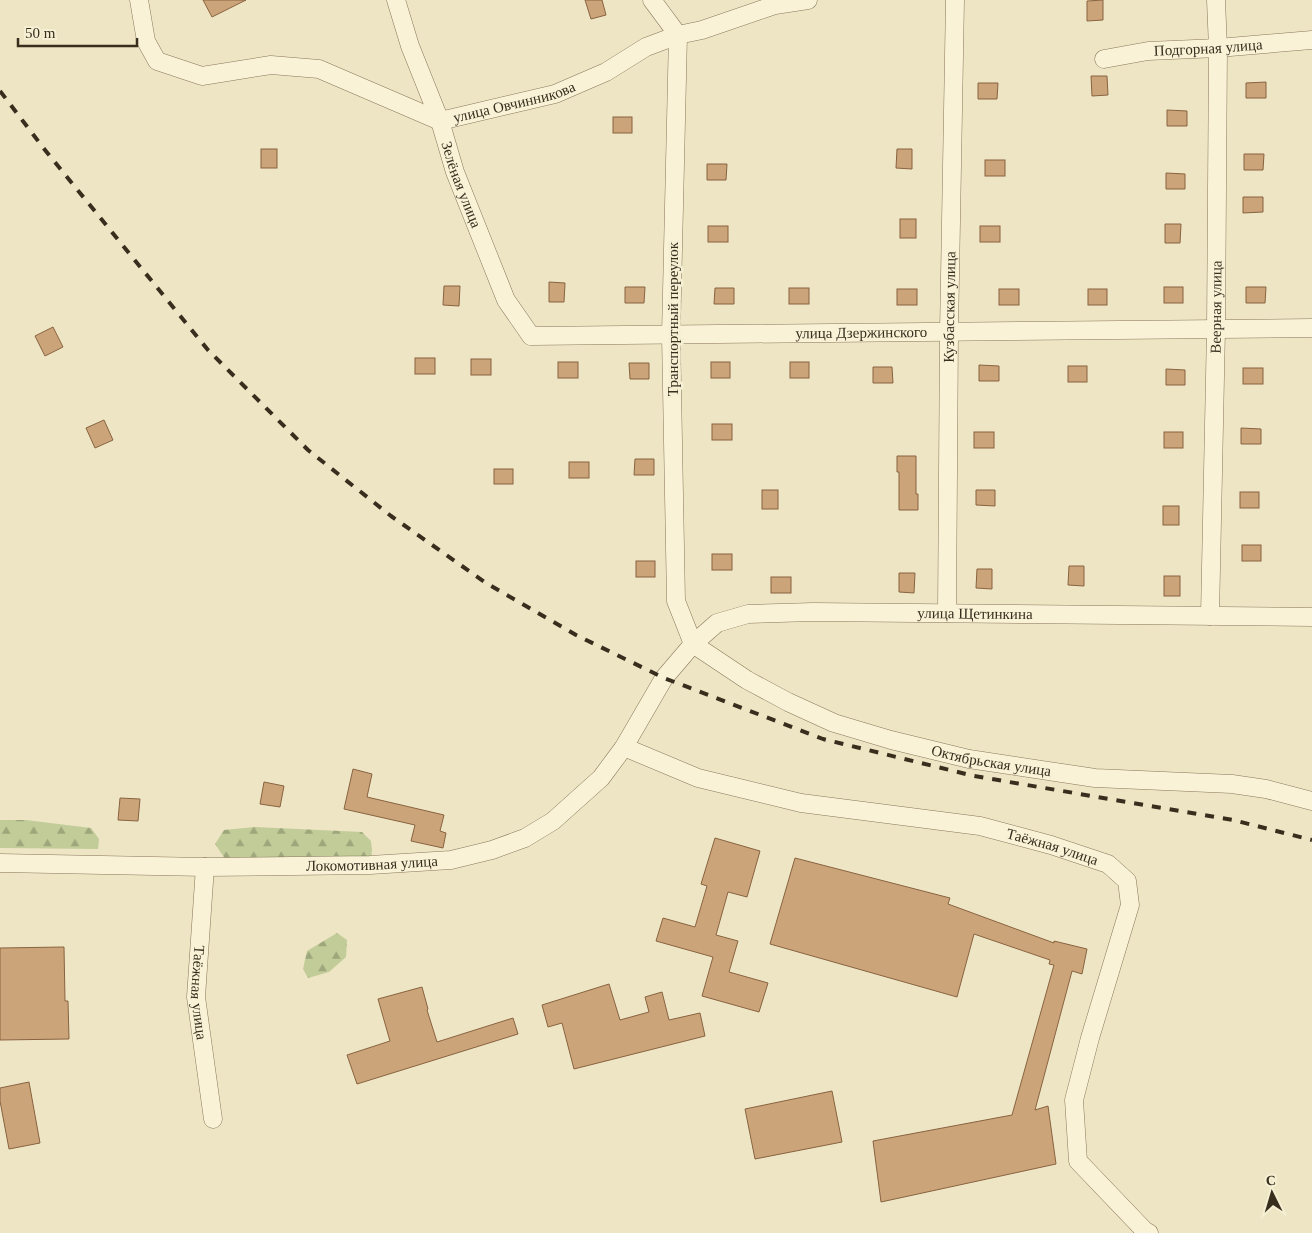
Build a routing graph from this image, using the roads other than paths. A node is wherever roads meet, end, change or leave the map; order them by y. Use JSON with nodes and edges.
{"nodes":[{"id":1,"x":139,"y":0,"type":"edge"},
{"id":2,"x":396,"y":0,"type":"edge"},
{"id":3,"x":652,"y":0,"type":"edge"},
{"id":4,"x":808,"y":0,"type":"edge"},
{"id":5,"x":955,"y":0,"type":"edge"},
{"id":6,"x":1216,"y":0,"type":"edge"},
{"id":7,"x":678,"y":35,"type":"junction"},
{"id":8,"x":1312,"y":40,"type":"edge"},
{"id":9,"x":1218,"y":48,"type":"junction"},
{"id":10,"x":1104,"y":58,"type":"dead end"},
{"id":11,"x":440,"y":122,"type":"junction"},
{"id":12,"x":1312,"y":328,"type":"edge"},
{"id":13,"x":1216,"y":329,"type":"junction"},
{"id":14,"x":949,"y":332,"type":"junction"},
{"id":15,"x":672,"y":335,"type":"junction"},
{"id":16,"x":531,"y":336,"type":"joint"},
{"id":17,"x":948,"y":613,"type":"junction"},
{"id":18,"x":1210,"y":616,"type":"junction"},
{"id":19,"x":1312,"y":616,"type":"edge"},
{"id":20,"x":693,"y":644,"type":"junction"},
{"id":21,"x":664,"y":678,"type":"joint"},
{"id":22,"x":624,"y":747,"type":"junction"},
{"id":23,"x":1312,"y":801,"type":"edge"},
{"id":24,"x":0,"y":863,"type":"edge"},
{"id":25,"x":205,"y":867,"type":"junction"},
{"id":26,"x":213,"y":1119,"type":"dead end"},
{"id":27,"x":1149,"y":1233,"type":"edge"}],
"edges":[{"from":1,"to":11,"type":"street","name":"улица Овчинникова"},
{"from":2,"to":11,"type":"street","name":"Зелёная улица"},
{"from":3,"to":7,"type":"street"},
{"from":4,"to":7,"type":"street","name":"улица Овчинникова"},
{"from":5,"to":14,"type":"street","name":"Кузбасская улица"},
{"from":6,"to":9,"type":"street","name":"Веерная улица"},
{"from":7,"to":11,"type":"street","name":"улица Овчинникова"},
{"from":7,"to":15,"type":"street","name":"Транспортный переулок"},
{"from":8,"to":9,"type":"street","name":"Подгорная улица"},
{"from":9,"to":10,"type":"street","name":"Подгорная улица"},
{"from":9,"to":13,"type":"street","name":"Веерная улица"},
{"from":11,"to":16,"type":"street","name":"Зелёная улица"},
{"from":12,"to":13,"type":"street","name":"улица Дзержинского"},
{"from":13,"to":14,"type":"street","name":"улица Дзержинского"},
{"from":13,"to":18,"type":"street","name":"Веерная улица"},
{"from":14,"to":15,"type":"street","name":"улица Дзержинского"},
{"from":14,"to":17,"type":"street","name":"Кузбасская улица"},
{"from":15,"to":16,"type":"street","name":"улица Дзержинского"},
{"from":15,"to":20,"type":"street","name":"Транспортный переулок"},
{"from":17,"to":18,"type":"street","name":"улица Щетинкина"},
{"from":17,"to":20,"type":"street","name":"улица Щетинкина"},
{"from":18,"to":19,"type":"street","name":"улица Щетинкина"},
{"from":20,"to":21,"type":"street","name":"улица Щетинкина"},
{"from":20,"to":23,"type":"street","name":"Октябрьская улица"},
{"from":21,"to":22,"type":"street","name":"Локомотивная улица"},
{"from":22,"to":25,"type":"street","name":"Локомотивная улица"},
{"from":22,"to":27,"type":"street","name":"Таёжная улица"},
{"from":24,"to":25,"type":"street","name":"Локомотивная улица"},
{"from":25,"to":26,"type":"street","name":"Таёжная улица"}]}
